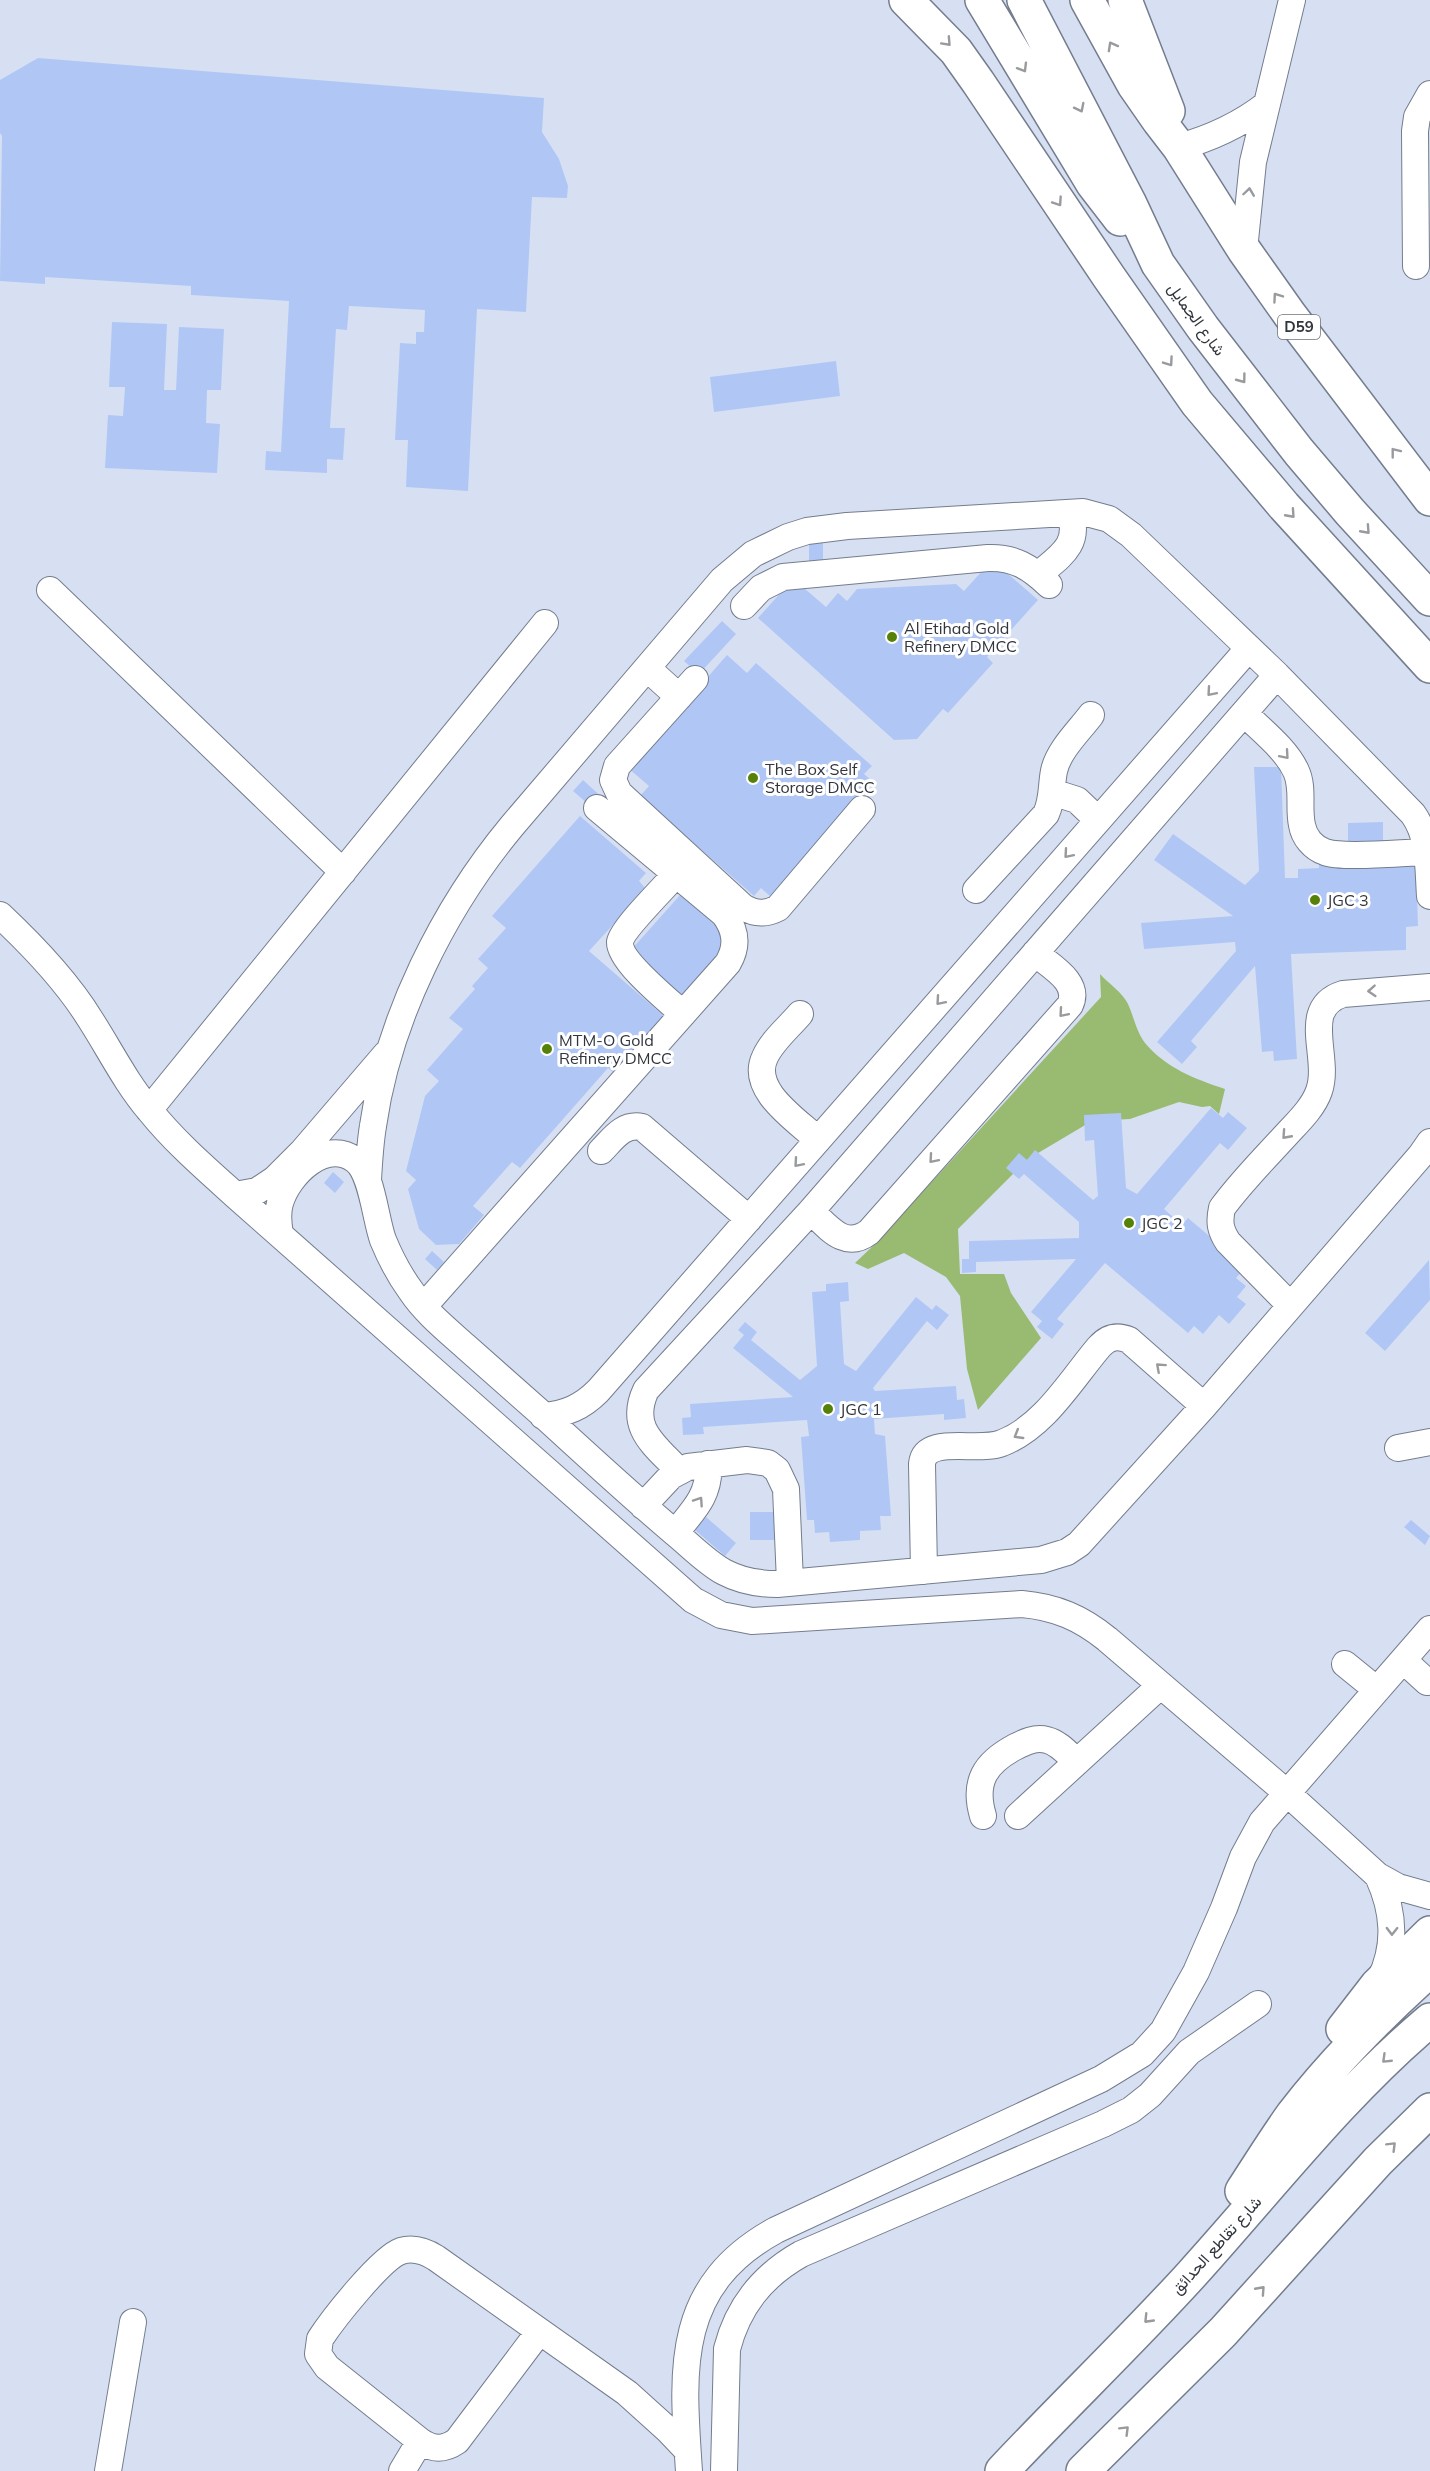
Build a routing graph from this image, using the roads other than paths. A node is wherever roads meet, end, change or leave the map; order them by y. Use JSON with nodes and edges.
{"nodes":[{"id":1,"x":906,"y":0,"type":"edge"},
{"id":2,"x":981,"y":0,"type":"edge"},
{"id":3,"x":1024,"y":0,"type":"edge"},
{"id":4,"x":1087,"y":0,"type":"edge"},
{"id":5,"x":1125,"y":0,"type":"edge"},
{"id":6,"x":1292,"y":0,"type":"edge"},
{"id":7,"x":1430,"y":94,"type":"edge"},
{"id":8,"x":1267,"y":104,"type":"junction"},
{"id":9,"x":1179,"y":147,"type":"junction"},
{"id":10,"x":1244,"y":250,"type":"junction"},
{"id":11,"x":1158,"y":264,"type":"junction"},
{"id":12,"x":1416,"y":266,"type":"dead end"},
{"id":13,"x":1430,"y":499,"type":"edge"},
{"id":14,"x":1070,"y":513,"type":"junction"},
{"id":15,"x":50,"y":590,"type":"dead end"},
{"id":16,"x":1430,"y":599,"type":"edge"},
{"id":17,"x":744,"y":606,"type":"dead end"},
{"id":18,"x":545,"y":623,"type":"dead end"},
{"id":19,"x":1249,"y":648,"type":"junction"},
{"id":20,"x":1430,"y":666,"type":"edge"},
{"id":21,"x":647,"y":668,"type":"junction"},
{"id":22,"x":1278,"y":675,"type":"junction"},
{"id":23,"x":1244,"y":713,"type":"junction"},
{"id":24,"x":1091,"y":715,"type":"dead end"},
{"id":25,"x":1051,"y":799,"type":"junction"},
{"id":26,"x":597,"y":808,"type":"dead end"},
{"id":27,"x":862,"y":809,"type":"dead end"},
{"id":28,"x":1094,"y":825,"type":"junction"},
{"id":29,"x":1428,"y":852,"type":"edge"},
{"id":30,"x":343,"y":872,"type":"junction"},
{"id":31,"x":676,"y":874,"type":"junction"},
{"id":32,"x":976,"y":890,"type":"dead end"},
{"id":33,"x":1430,"y":896,"type":"edge"},
{"id":34,"x":0,"y":915,"type":"edge"},
{"id":35,"x":1035,"y":953,"type":"junction"},
{"id":36,"x":1430,"y":987,"type":"edge"},
{"id":37,"x":683,"y":1014,"type":"junction"},
{"id":38,"x":800,"y":1014,"type":"dead end"},
{"id":39,"x":392,"y":1047,"type":"junction"},
{"id":40,"x":149,"y":1110,"type":"junction"},
{"id":41,"x":332,"y":1116,"type":"junction"},
{"id":42,"x":372,"y":1126,"type":"junction"},
{"id":43,"x":818,"y":1140,"type":"junction"},
{"id":44,"x":1430,"y":1142,"type":"edge"},
{"id":45,"x":602,"y":1151,"type":"dead end"},
{"id":46,"x":296,"y":1166,"type":"junction"},
{"id":47,"x":368,"y":1180,"type":"junction"},
{"id":48,"x":235,"y":1195,"type":"junction"},
{"id":49,"x":811,"y":1211,"type":"junction"},
{"id":50,"x":749,"y":1219,"type":"junction"},
{"id":51,"x":280,"y":1234,"type":"junction"},
{"id":52,"x":1290,"y":1305,"type":"junction"},
{"id":53,"x":424,"y":1306,"type":"junction"},
{"id":54,"x":1204,"y":1406,"type":"junction"},
{"id":55,"x":543,"y":1416,"type":"junction"},
{"id":56,"x":1430,"y":1442,"type":"edge"},
{"id":57,"x":1398,"y":1448,"type":"dead end"},
{"id":58,"x":708,"y":1464,"type":"junction"},
{"id":59,"x":678,"y":1470,"type":"junction"},
{"id":60,"x":643,"y":1506,"type":"junction"},
{"id":61,"x":675,"y":1533,"type":"junction"},
{"id":62,"x":924,"y":1571,"type":"junction"},
{"id":63,"x":790,"y":1582,"type":"junction"},
{"id":64,"x":1430,"y":1629,"type":"edge"},
{"id":65,"x":1403,"y":1660,"type":"junction"},
{"id":66,"x":1345,"y":1664,"type":"dead end"},
{"id":67,"x":1427,"y":1682,"type":"dead end"},
{"id":68,"x":1161,"y":1685,"type":"junction"},
{"id":69,"x":1377,"y":1690,"type":"junction"},
{"id":70,"x":1077,"y":1762,"type":"junction"},
{"id":71,"x":1287,"y":1792,"type":"junction"},
{"id":72,"x":983,"y":1816,"type":"dead end"},
{"id":73,"x":1018,"y":1816,"type":"dead end"},
{"id":74,"x":1378,"y":1876,"type":"junction"},
{"id":75,"x":1430,"y":1896,"type":"edge"},
{"id":76,"x":1430,"y":1933,"type":"edge"},
{"id":77,"x":1430,"y":1970,"type":"edge"},
{"id":78,"x":1377,"y":1985,"type":"junction"},
{"id":79,"x":1258,"y":2004,"type":"dead end"},
{"id":80,"x":1430,"y":2020,"type":"edge"},
{"id":81,"x":1153,"y":2043,"type":"junction"},
{"id":82,"x":1177,"y":2064,"type":"junction"},
{"id":83,"x":1430,"y":2110,"type":"edge"},
{"id":84,"x":1294,"y":2114,"type":"junction"},
{"id":85,"x":1189,"y":2277,"type":"junction"},
{"id":86,"x":698,"y":2310,"type":"junction"},
{"id":87,"x":133,"y":2322,"type":"dead end"},
{"id":88,"x":539,"y":2332,"type":"junction"},
{"id":89,"x":732,"y":2332,"type":"junction"},
{"id":90,"x":420,"y":2441,"type":"junction"},
{"id":91,"x":688,"y":2461,"type":"edge"},
{"id":92,"x":108,"y":2471,"type":"edge"},
{"id":93,"x":402,"y":2471,"type":"edge"},
{"id":94,"x":724,"y":2471,"type":"edge"},
{"id":95,"x":1002,"y":2471,"type":"edge"},
{"id":96,"x":1083,"y":2471,"type":"edge"}],
"edges":[{"from":1,"to":20,"type":"main road","one_way":true},
{"from":2,"to":11,"type":"main road","one_way":true},
{"from":3,"to":11,"type":"main road","name":"شارع الجمايل","one_way":true},
{"from":9,"to":4,"type":"main road","one_way":true},
{"from":5,"to":9,"type":"main road"},
{"from":6,"to":8,"type":"street"},
{"from":7,"to":12,"type":"street"},
{"from":8,"to":9,"type":"street"},
{"from":10,"to":8,"type":"street","one_way":true},
{"from":9,"to":10,"type":"main road","number":"D59"},
{"from":13,"to":10,"type":"main road","number":"D59","one_way":true},
{"from":11,"to":16,"type":"main road","name":"شارع الجمايل","one_way":true},
{"from":14,"to":17,"type":"street"},
{"from":14,"to":19,"type":"street"},
{"from":14,"to":21,"type":"street"},
{"from":15,"to":30,"type":"street"},
{"from":18,"to":30,"type":"street"},
{"from":19,"to":22,"type":"street"},
{"from":19,"to":28,"type":"street","one_way":true},
{"from":21,"to":27,"type":"street"},
{"from":21,"to":39,"type":"street"},
{"from":22,"to":23,"type":"street"},
{"from":22,"to":29,"type":"street"},
{"from":23,"to":29,"type":"street","one_way":true},
{"from":23,"to":35,"type":"street"},
{"from":24,"to":25,"type":"street"},
{"from":25,"to":28,"type":"street"},
{"from":25,"to":32,"type":"street"},
{"from":26,"to":31,"type":"street"},
{"from":28,"to":43,"type":"street","one_way":true},
{"from":29,"to":33,"type":"street"},
{"from":30,"to":40,"type":"street"},
{"from":31,"to":37,"type":"street"},
{"from":31,"to":37,"type":"street"},
{"from":34,"to":40,"type":"street"},
{"from":35,"to":49,"type":"street"},
{"from":35,"to":49,"type":"street","one_way":true},
{"from":36,"to":52,"type":"street","one_way":true},
{"from":37,"to":53,"type":"street"},
{"from":38,"to":43,"type":"street"},
{"from":39,"to":41,"type":"street"},
{"from":39,"to":42,"type":"street"},
{"from":40,"to":48,"type":"street"},
{"from":41,"to":42,"type":"street"},
{"from":41,"to":46,"type":"street"},
{"from":42,"to":47,"type":"street"},
{"from":43,"to":50,"type":"street","one_way":true},
{"from":44,"to":52,"type":"street"},
{"from":45,"to":50,"type":"street"},
{"from":46,"to":47,"type":"street"},
{"from":46,"to":48,"type":"street"},
{"from":46,"to":51,"type":"street"},
{"from":47,"to":53,"type":"street"},
{"from":48,"to":51,"type":"street"},
{"from":49,"to":59,"type":"street"},
{"from":50,"to":55,"type":"street"},
{"from":51,"to":68,"type":"street"},
{"from":52,"to":54,"type":"street"},
{"from":53,"to":55,"type":"street"},
{"from":54,"to":62,"type":"street"},
{"from":54,"to":62,"type":"street","one_way":true},
{"from":55,"to":60,"type":"street"},
{"from":56,"to":57,"type":"street"},
{"from":58,"to":59,"type":"street"},
{"from":61,"to":58,"type":"street","one_way":true},
{"from":58,"to":63,"type":"street"},
{"from":59,"to":60,"type":"street"},
{"from":60,"to":61,"type":"street"},
{"from":61,"to":63,"type":"street"},
{"from":62,"to":63,"type":"street"},
{"from":64,"to":65,"type":"street"},
{"from":65,"to":67,"type":"street"},
{"from":65,"to":69,"type":"street"},
{"from":66,"to":69,"type":"street"},
{"from":68,"to":70,"type":"street"},
{"from":68,"to":71,"type":"street"},
{"from":69,"to":71,"type":"street"},
{"from":70,"to":72,"type":"street"},
{"from":70,"to":73,"type":"street"},
{"from":71,"to":74,"type":"street"},
{"from":71,"to":81,"type":"street"},
{"from":74,"to":75,"type":"street"},
{"from":74,"to":78,"type":"street","one_way":true},
{"from":76,"to":78,"type":"main road"},
{"from":77,"to":84,"type":"main road"},
{"from":78,"to":84,"type":"main road"},
{"from":79,"to":82,"type":"street"},
{"from":80,"to":85,"type":"main road","name":"شارع تقاطع الحدائق","one_way":true},
{"from":81,"to":82,"type":"street"},
{"from":81,"to":86,"type":"street"},
{"from":82,"to":89,"type":"street"},
{"from":96,"to":83,"type":"main road","one_way":true},
{"from":84,"to":85,"type":"main road"},
{"from":85,"to":95,"type":"main road","name":"شارع تقاطع الحدائق","one_way":true},
{"from":86,"to":89,"type":"street"},
{"from":86,"to":91,"type":"street"},
{"from":87,"to":92,"type":"street"},
{"from":88,"to":90,"type":"street"},
{"from":88,"to":90,"type":"street"},
{"from":88,"to":91,"type":"street"},
{"from":89,"to":94,"type":"street"},
{"from":90,"to":93,"type":"street"}]}
